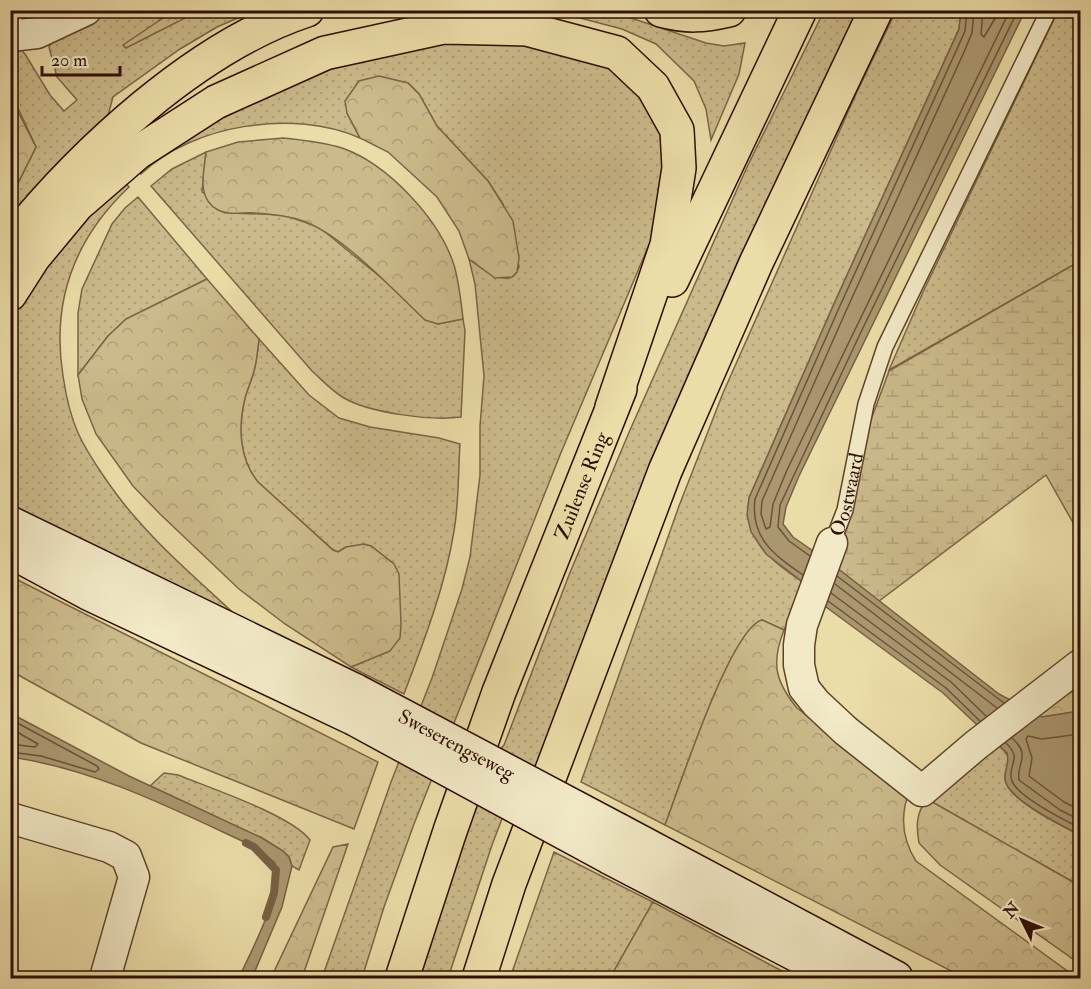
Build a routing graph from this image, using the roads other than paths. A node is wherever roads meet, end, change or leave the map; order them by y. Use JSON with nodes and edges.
{"nodes":[{"id":1,"x":86,"y":10,"type":"edge"},
{"id":2,"x":307,"y":10,"type":"edge"},
{"id":3,"x":661,"y":10,"type":"edge"},
{"id":4,"x":729,"y":10,"type":"edge"},
{"id":5,"x":800,"y":10,"type":"edge"},
{"id":6,"x":876,"y":10,"type":"edge"},
{"id":7,"x":1049,"y":10,"type":"edge"},
{"id":8,"x":13,"y":27,"type":"edge"},
{"id":9,"x":10,"y":243,"type":"edge"},
{"id":10,"x":10,"y":294,"type":"edge"},
{"id":11,"x":612,"y":408,"type":"junction"},
{"id":12,"x":10,"y":523,"type":"edge"},
{"id":13,"x":832,"y":543,"type":"joint"},
{"id":14,"x":10,"y":551,"type":"edge"},
{"id":15,"x":1080,"y":665,"type":"edge"},
{"id":16,"x":354,"y":704,"type":"junction"},
{"id":17,"x":10,"y":818,"type":"edge"},
{"id":18,"x":613,"y":843,"type":"junction"},
{"id":19,"x":105,"y":978,"type":"edge"},
{"id":20,"x":402,"y":978,"type":"edge"},
{"id":21,"x":479,"y":978,"type":"edge"},
{"id":22,"x":842,"y":978,"type":"edge"},
{"id":23,"x":896,"y":978,"type":"edge"}],
"edges":[{"from":1,"to":8,"type":"street"},
{"from":2,"to":9,"type":"main road"},
{"from":3,"to":4,"type":"main road"},
{"from":5,"to":11,"type":"main road","name":"Zuilense Ring"},
{"from":6,"to":21,"type":"main road"},
{"from":7,"to":13,"type":"lane","name":"Oostwaard"},
{"from":10,"to":11,"type":"main road"},
{"from":11,"to":20,"type":"main road","name":"Zuilense Ring"},
{"from":12,"to":16,"type":"main road","name":"Sweserengseweg"},
{"from":13,"to":15,"type":"street","name":"Oostwaard"},
{"from":14,"to":16,"type":"main road","name":"Sweserengseweg"},
{"from":16,"to":18,"type":"main road","name":"Sweserengseweg","bridge":true},
{"from":17,"to":19,"type":"street"},
{"from":18,"to":22,"type":"main road","name":"Sweserengseweg"},
{"from":18,"to":23,"type":"main road","name":"Sweserengseweg"}]}
